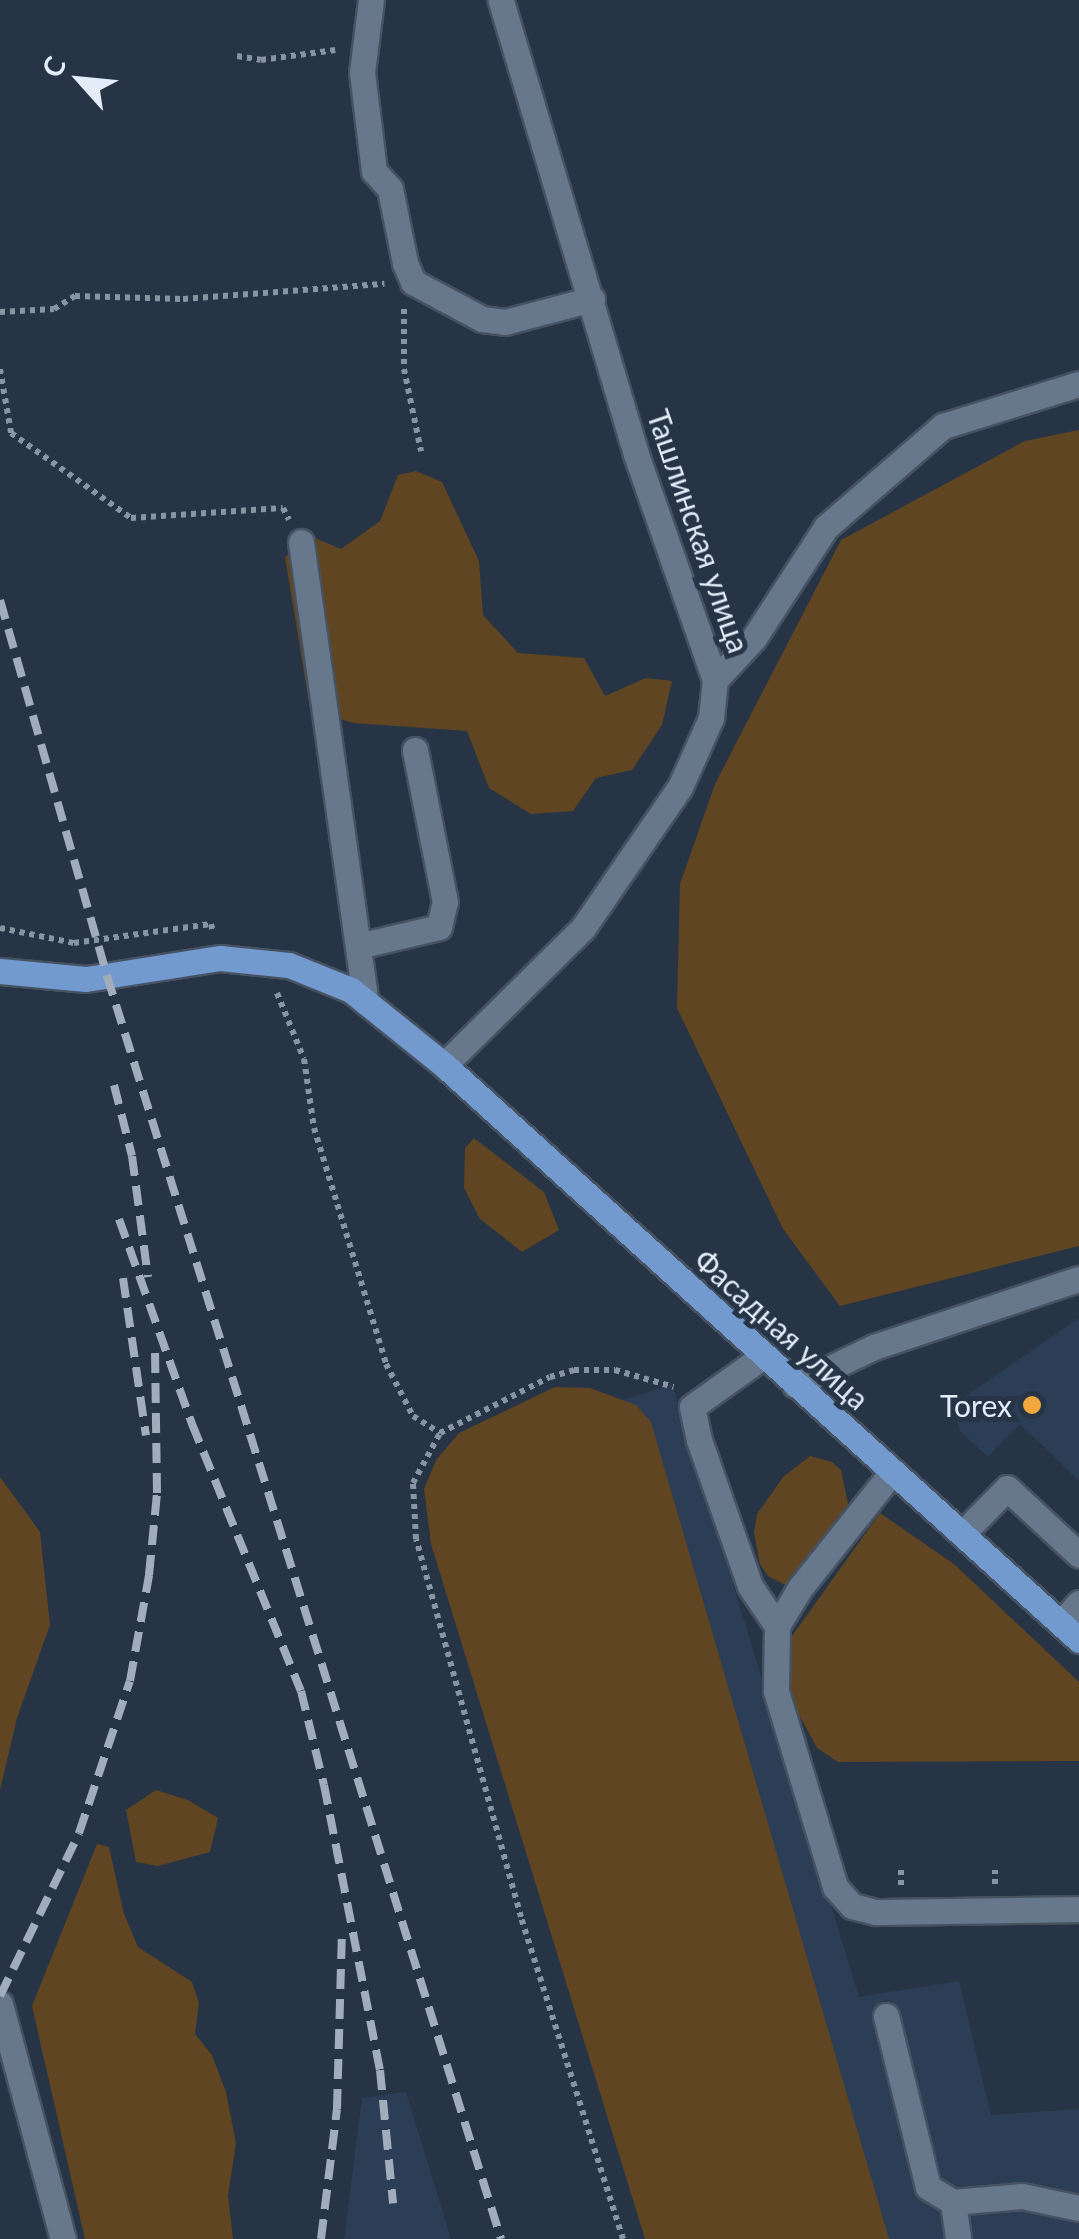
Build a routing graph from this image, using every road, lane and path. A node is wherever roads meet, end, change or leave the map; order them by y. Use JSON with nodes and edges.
{"nodes":[{"id":1,"x":371,"y":0,"type":"edge"},
{"id":2,"x":501,"y":0,"type":"edge"},
{"id":3,"x":366,"y":46,"type":"junction"},
{"id":4,"x":237,"y":56,"type":"dead end"},
{"id":5,"x":414,"y":282,"type":"junction"},
{"id":6,"x":592,"y":299,"type":"junction"},
{"id":7,"x":0,"y":312,"type":"edge"},
{"id":8,"x":0,"y":369,"type":"edge"},
{"id":9,"x":1079,"y":384,"type":"edge"},
{"id":10,"x":421,"y":451,"type":"dead end"},
{"id":11,"x":300,"y":542,"type":"joint"},
{"id":12,"x":715,"y":680,"type":"junction"},
{"id":13,"x":415,"y":750,"type":"dead end"},
{"id":14,"x":0,"y":928,"type":"edge"},
{"id":15,"x":358,"y":946,"type":"junction"},
{"id":16,"x":220,"y":958,"type":"junction"},
{"id":17,"x":264,"y":962,"type":"junction"},
{"id":18,"x":0,"y":971,"type":"edge"},
{"id":19,"x":366,"y":1002,"type":"junction"},
{"id":20,"x":444,"y":1065,"type":"junction"},
{"id":21,"x":1079,"y":1279,"type":"edge"},
{"id":22,"x":762,"y":1356,"type":"junction"},
{"id":23,"x":795,"y":1386,"type":"junction"},
{"id":24,"x":692,"y":1407,"type":"junction"},
{"id":25,"x":440,"y":1434,"type":"junction"},
{"id":26,"x":892,"y":1471,"type":"junction"},
{"id":27,"x":962,"y":1534,"type":"junction"},
{"id":28,"x":1079,"y":1556,"type":"edge"},
{"id":29,"x":1079,"y":1603,"type":"edge"},
{"id":30,"x":777,"y":1626,"type":"junction"},
{"id":31,"x":1070,"y":1632,"type":"edge"},
{"id":32,"x":1079,"y":1909,"type":"edge"},
{"id":33,"x":0,"y":2004,"type":"edge"},
{"id":34,"x":886,"y":2016,"type":"dead end"},
{"id":35,"x":953,"y":2202,"type":"junction"},
{"id":36,"x":1079,"y":2208,"type":"edge"},
{"id":37,"x":63,"y":2239,"type":"edge"},
{"id":38,"x":623,"y":2239,"type":"edge"},
{"id":39,"x":958,"y":2239,"type":"edge"}],
"edges":[{"from":1,"to":3,"type":"street"},
{"from":2,"to":6,"type":"street","name":"Ташлинская улица"},
{"from":3,"to":4,"type":"path"},
{"from":3,"to":5,"type":"street"},
{"from":5,"to":6,"type":"street"},
{"from":5,"to":7,"type":"path"},
{"from":5,"to":10,"type":"path"},
{"from":6,"to":12,"type":"street","name":"Ташлинская улица"},
{"from":8,"to":11,"type":"path"},
{"from":9,"to":12,"type":"street"},
{"from":11,"to":15,"type":"street"},
{"from":12,"to":20,"type":"street","name":"Ташлинская улица"},
{"from":13,"to":15,"type":"street"},
{"from":14,"to":16,"type":"path"},
{"from":15,"to":19,"type":"street"},
{"from":16,"to":17,"type":"main road","name":"Фасадная улица"},
{"from":16,"to":18,"type":"main road","name":"Фасадная улица"},
{"from":17,"to":19,"type":"main road","name":"Фасадная улица"},
{"from":17,"to":25,"type":"path"},
{"from":19,"to":20,"type":"main road","name":"Фасадная улица"},
{"from":20,"to":22,"type":"main road","name":"Фасадная улица"},
{"from":21,"to":23,"type":"street"},
{"from":22,"to":23,"type":"main road","name":"Фасадная улица"},
{"from":22,"to":24,"type":"street"},
{"from":23,"to":26,"type":"main road","name":"Фасадная улица"},
{"from":24,"to":25,"type":"path"},
{"from":24,"to":30,"type":"street"},
{"from":25,"to":38,"type":"path"},
{"from":26,"to":27,"type":"main road","name":"Фасадная улица"},
{"from":26,"to":30,"type":"street"},
{"from":27,"to":28,"type":"street"},
{"from":27,"to":31,"type":"main road","name":"Фасадная улица"},
{"from":29,"to":31,"type":"street"},
{"from":30,"to":32,"type":"street"},
{"from":33,"to":37,"type":"street"},
{"from":34,"to":35,"type":"street"},
{"from":35,"to":36,"type":"street"},
{"from":35,"to":39,"type":"street"}]}
